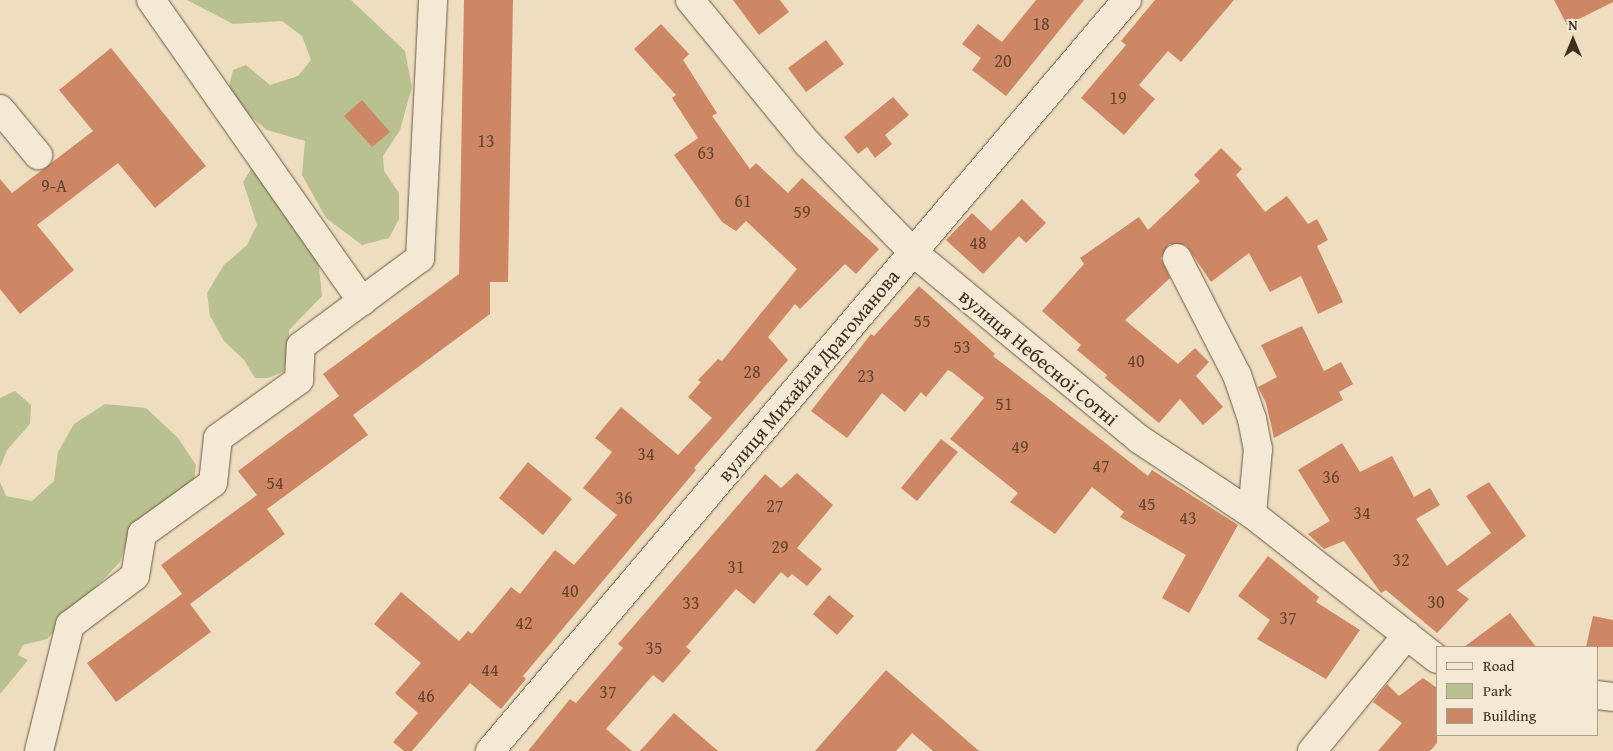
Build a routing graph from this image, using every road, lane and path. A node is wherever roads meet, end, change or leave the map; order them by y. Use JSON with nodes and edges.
{"nodes":[{"id":1,"x":151,"y":0,"type":"edge"},
{"id":2,"x":433,"y":0,"type":"edge"},
{"id":3,"x":690,"y":0,"type":"edge"},
{"id":4,"x":1127,"y":0,"type":"edge"},
{"id":5,"x":0,"y":109,"type":"edge"},
{"id":6,"x":38,"y":155,"type":"dead end"},
{"id":7,"x":913,"y":252,"type":"junction"},
{"id":8,"x":1177,"y":258,"type":"dead end"},
{"id":9,"x":362,"y":301,"type":"junction"},
{"id":10,"x":1252,"y":514,"type":"junction"},
{"id":11,"x":1406,"y":635,"type":"junction"},
{"id":12,"x":1436,"y":658,"type":"edge"},
{"id":13,"x":1598,"y":694,"type":"edge"},
{"id":14,"x":1613,"y":697,"type":"edge"},
{"id":15,"x":38,"y":751,"type":"edge"},
{"id":16,"x":490,"y":751,"type":"edge"},
{"id":17,"x":1312,"y":751,"type":"edge"}],
"edges":[{"from":1,"to":9,"type":"street"},
{"from":2,"to":9,"type":"street"},
{"from":3,"to":7,"type":"street","name":"вулиця Небесної Сотні"},
{"from":4,"to":7,"type":"street","name":"вулиця Михайла Драгоманова"},
{"from":5,"to":6,"type":"street"},
{"from":7,"to":10,"type":"street","name":"вулиця Небесної Сотні"},
{"from":7,"to":16,"type":"street","name":"вулиця Михайла Драгоманова"},
{"from":8,"to":10,"type":"street"},
{"from":9,"to":15,"type":"street"},
{"from":10,"to":11,"type":"street","name":"вулиця Небесної Сотні"},
{"from":11,"to":12,"type":"street","name":"вулиця Небесної Сотні"},
{"from":11,"to":17,"type":"street"},
{"from":13,"to":14,"type":"street"}]}
